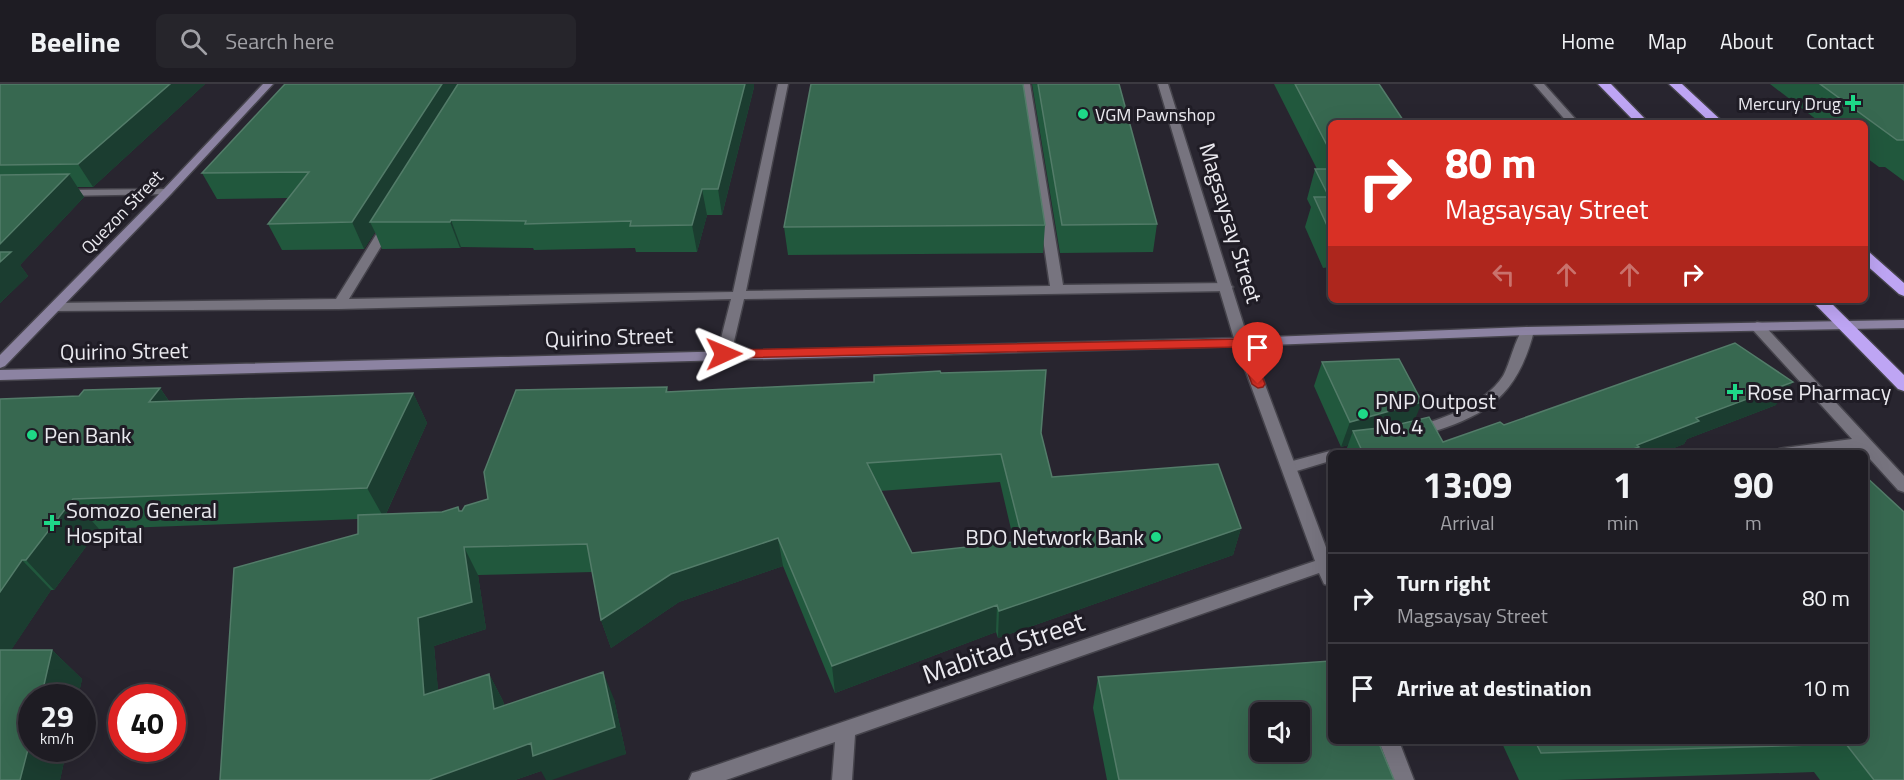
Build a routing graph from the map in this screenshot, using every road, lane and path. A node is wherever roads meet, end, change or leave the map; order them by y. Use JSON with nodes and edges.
{"nodes":[{"id":1,"x":268,"y":84,"type":"edge"},
{"id":2,"x":783,"y":84,"type":"edge"},
{"id":3,"x":1025,"y":84,"type":"edge"},
{"id":4,"x":1163,"y":84,"type":"edge"},
{"id":5,"x":1539,"y":84,"type":"edge"},
{"id":6,"x":1604,"y":84,"type":"edge"},
{"id":7,"x":1675,"y":84,"type":"edge"},
{"id":8,"x":1571,"y":120,"type":"edge"},
{"id":9,"x":1640,"y":120,"type":"edge"},
{"id":10,"x":1715,"y":120,"type":"edge"},
{"id":11,"x":167,"y":192,"type":"junction"},
{"id":12,"x":48,"y":193,"type":"edge"},
{"id":13,"x":394,"y":214,"type":"edge"},
{"id":14,"x":1868,"y":259,"type":"edge"},
{"id":15,"x":1227,"y":287,"type":"junction"},
{"id":16,"x":1057,"y":289,"type":"junction"},
{"id":17,"x":1904,"y":291,"type":"edge"},
{"id":18,"x":739,"y":295,"type":"junction"},
{"id":19,"x":1822,"y":303,"type":"edge"},
{"id":20,"x":339,"y":304,"type":"junction"},
{"id":21,"x":55,"y":307,"type":"junction"},
{"id":22,"x":1904,"y":324,"type":"edge"},
{"id":23,"x":1844,"y":325,"type":"junction"},
{"id":24,"x":1756,"y":326,"type":"junction"},
{"id":25,"x":1527,"y":331,"type":"junction"},
{"id":26,"x":1242,"y":342,"type":"junction"},
{"id":27,"x":724,"y":354,"type":"junction"},
{"id":28,"x":0,"y":363,"type":"edge"},
{"id":29,"x":0,"y":375,"type":"edge"},
{"id":30,"x":1904,"y":385,"type":"edge"},
{"id":31,"x":1397,"y":437,"type":"edge"},
{"id":32,"x":1864,"y":443,"type":"junction"},
{"id":33,"x":1808,"y":450,"type":"edge"},
{"id":34,"x":1328,"y":457,"type":"edge"},
{"id":35,"x":1290,"y":467,"type":"junction"},
{"id":36,"x":1904,"y":486,"type":"edge"},
{"id":37,"x":1328,"y":572,"type":"edge"},
{"id":38,"x":846,"y":730,"type":"junction"},
{"id":39,"x":1390,"y":744,"type":"edge"},
{"id":40,"x":699,"y":780,"type":"edge"},
{"id":41,"x":842,"y":780,"type":"edge"},
{"id":42,"x":1404,"y":780,"type":"edge"}],
"edges":[{"from":1,"to":11,"type":"street","name":"Quezon Street"},
{"from":2,"to":18,"type":"street"},
{"from":3,"to":16,"type":"street"},
{"from":4,"to":15,"type":"street","name":"Magsaysay Street"},
{"from":5,"to":8,"type":"street"},
{"from":6,"to":9,"type":"highway"},
{"from":7,"to":10,"type":"highway"},
{"from":11,"to":12,"type":"street"},
{"from":11,"to":21,"type":"street","name":"Quezon Street"},
{"from":13,"to":20,"type":"street"},
{"from":14,"to":17,"type":"highway"},
{"from":15,"to":16,"type":"street"},
{"from":15,"to":26,"type":"street","name":"Magsaysay Street"},
{"from":16,"to":18,"type":"street"},
{"from":18,"to":20,"type":"street"},
{"from":18,"to":27,"type":"street"},
{"from":19,"to":23,"type":"highway"},
{"from":20,"to":21,"type":"street"},
{"from":21,"to":28,"type":"street","name":"Quezon Street"},
{"from":22,"to":23,"type":"street","name":"Quirino Street"},
{"from":23,"to":24,"type":"street","name":"Quirino Street"},
{"from":23,"to":30,"type":"highway"},
{"from":24,"to":25,"type":"street","name":"Quirino Street"},
{"from":24,"to":32,"type":"street"},
{"from":25,"to":26,"type":"street","name":"Quirino Street"},
{"from":25,"to":31,"type":"street"},
{"from":26,"to":27,"type":"street","name":"Quirino Street"},
{"from":26,"to":35,"type":"street","name":"Magsaysay Street"},
{"from":27,"to":29,"type":"street","name":"Quirino Street"},
{"from":32,"to":33,"type":"street"},
{"from":32,"to":36,"type":"street"},
{"from":34,"to":35,"type":"street"},
{"from":35,"to":37,"type":"street","name":"Magsaysay Street"},
{"from":37,"to":38,"type":"street","name":"Mabitad Street"},
{"from":38,"to":40,"type":"street","name":"Mabitad Street"},
{"from":38,"to":41,"type":"street"},
{"from":39,"to":42,"type":"street"}]}
